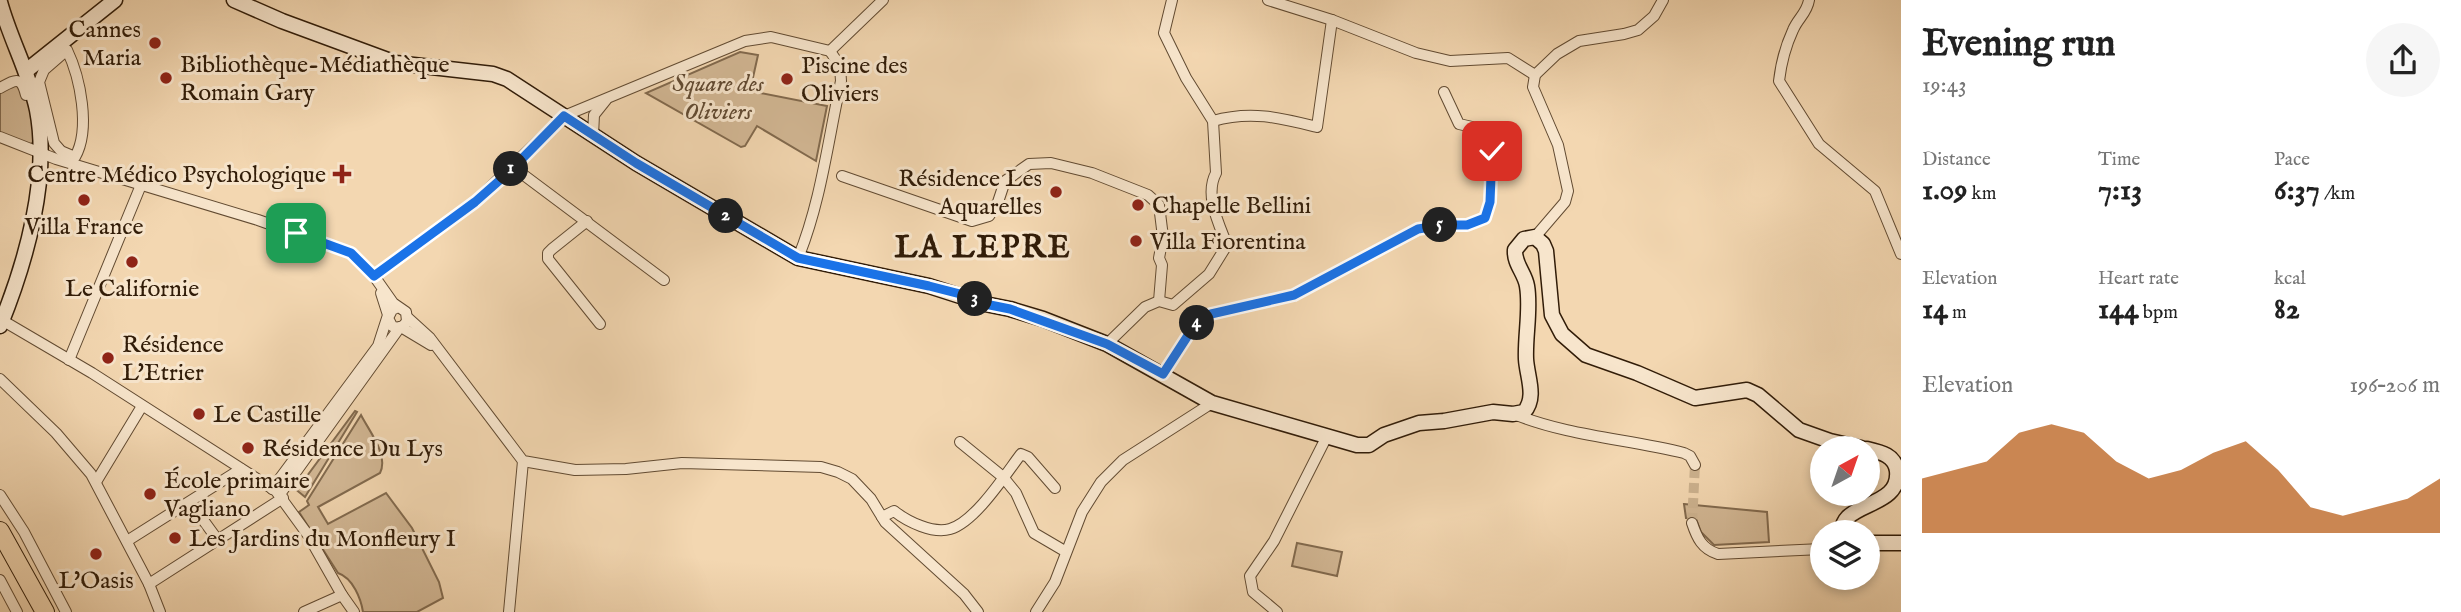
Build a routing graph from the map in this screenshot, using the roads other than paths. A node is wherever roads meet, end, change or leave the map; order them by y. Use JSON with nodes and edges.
{"nodes":[{"id":1,"x":115,"y":0,"type":"edge"},
{"id":2,"x":234,"y":0,"type":"edge"},
{"id":3,"x":883,"y":0,"type":"edge"},
{"id":4,"x":1172,"y":0,"type":"edge"},
{"id":5,"x":1268,"y":0,"type":"edge"},
{"id":6,"x":1663,"y":0,"type":"edge"},
{"id":7,"x":1809,"y":0,"type":"edge"},
{"id":8,"x":0,"y":2,"type":"edge"},
{"id":9,"x":1332,"y":20,"type":"junction"},
{"id":10,"x":67,"y":50,"type":"joint"},
{"id":11,"x":830,"y":51,"type":"junction"},
{"id":12,"x":26,"y":71,"type":"junction"},
{"id":13,"x":1535,"y":75,"type":"junction"},
{"id":14,"x":0,"y":86,"type":"edge"},
{"id":15,"x":1444,"y":92,"type":"dead end"},
{"id":16,"x":609,"y":97,"type":"junction"},
{"id":17,"x":564,"y":116,"type":"junction"},
{"id":18,"x":1213,"y":121,"type":"junction"},
{"id":19,"x":0,"y":135,"type":"edge"},
{"id":20,"x":593,"y":135,"type":"junction"},
{"id":21,"x":40,"y":154,"type":"junction"},
{"id":22,"x":513,"y":167,"type":"junction"},
{"id":23,"x":822,"y":169,"type":"junction"},
{"id":24,"x":141,"y":185,"type":"junction"},
{"id":25,"x":587,"y":221,"type":"junction"},
{"id":26,"x":1535,"y":237,"type":"junction"},
{"id":27,"x":1901,"y":254,"type":"edge"},
{"id":28,"x":798,"y":258,"type":"junction"},
{"id":29,"x":374,"y":276,"type":"junction"},
{"id":30,"x":664,"y":280,"type":"dead end"},
{"id":31,"x":1159,"y":301,"type":"junction"},
{"id":32,"x":398,"y":307,"type":"junction"},
{"id":33,"x":388,"y":315,"type":"junction"},
{"id":34,"x":1,"y":322,"type":"edge"},
{"id":35,"x":403,"y":324,"type":"junction"},
{"id":36,"x":600,"y":324,"type":"dead end"},
{"id":37,"x":1107,"y":344,"type":"junction"},
{"id":38,"x":69,"y":360,"type":"junction"},
{"id":39,"x":1163,"y":374,"type":"junction"},
{"id":40,"x":0,"y":379,"type":"edge"},
{"id":41,"x":1212,"y":403,"type":"junction"},
{"id":42,"x":142,"y":406,"type":"junction"},
{"id":43,"x":1513,"y":414,"type":"junction"},
{"id":44,"x":1327,"y":436,"type":"junction"},
{"id":45,"x":1813,"y":436,"type":"edge"},
{"id":46,"x":960,"y":442,"type":"dead end"},
{"id":47,"x":1880,"y":454,"type":"edge"},
{"id":48,"x":301,"y":458,"type":"junction"},
{"id":49,"x":523,"y":461,"type":"junction"},
{"id":50,"x":1695,"y":465,"type":"dead end"},
{"id":51,"x":241,"y":469,"type":"junction"},
{"id":52,"x":1003,"y":477,"type":"junction"},
{"id":53,"x":96,"y":482,"type":"junction"},
{"id":54,"x":1055,"y":488,"type":"dead end"},
{"id":55,"x":278,"y":494,"type":"junction"},
{"id":56,"x":0,"y":495,"type":"edge"},
{"id":57,"x":1880,"y":500,"type":"edge"},
{"id":58,"x":190,"y":502,"type":"junction"},
{"id":59,"x":1868,"y":506,"type":"edge"},
{"id":60,"x":882,"y":517,"type":"junction"},
{"id":61,"x":1846,"y":520,"type":"edge"},
{"id":62,"x":1692,"y":523,"type":"tunnel mouth"},
{"id":63,"x":0,"y":531,"type":"edge"},
{"id":64,"x":217,"y":539,"type":"junction"},
{"id":65,"x":127,"y":541,"type":"junction"},
{"id":66,"x":1880,"y":543,"type":"edge"},
{"id":67,"x":1901,"y":543,"type":"edge"},
{"id":68,"x":0,"y":548,"type":"edge"},
{"id":69,"x":1063,"y":550,"type":"dead end"},
{"id":70,"x":1810,"y":550,"type":"edge"},
{"id":71,"x":0,"y":580,"type":"edge"},
{"id":72,"x":149,"y":584,"type":"junction"},
{"id":73,"x":342,"y":595,"type":"junction"},
{"id":74,"x":15,"y":611,"type":"edge"},
{"id":75,"x":35,"y":612,"type":"edge"},
{"id":76,"x":45,"y":612,"type":"edge"},
{"id":77,"x":65,"y":612,"type":"edge"},
{"id":78,"x":160,"y":612,"type":"edge"},
{"id":79,"x":304,"y":612,"type":"edge"},
{"id":80,"x":354,"y":612,"type":"edge"},
{"id":81,"x":509,"y":612,"type":"edge"},
{"id":82,"x":978,"y":612,"type":"edge"},
{"id":83,"x":1036,"y":612,"type":"edge"},
{"id":84,"x":1277,"y":612,"type":"edge"}],
"edges":[{"from":1,"to":12,"type":"main road"},
{"from":2,"to":17,"type":"main road"},
{"from":3,"to":11,"type":"street"},
{"from":4,"to":18,"type":"street"},
{"from":5,"to":9,"type":"street"},
{"from":6,"to":13,"type":"street"},
{"from":7,"to":27,"type":"street"},
{"from":8,"to":12,"type":"main road"},
{"from":9,"to":13,"type":"street"},
{"from":9,"to":18,"type":"street"},
{"from":10,"to":10,"type":"street"},
{"from":11,"to":16,"type":"street"},
{"from":11,"to":23,"type":"street"},
{"from":12,"to":14,"type":"street"},
{"from":12,"to":21,"type":"main road"},
{"from":13,"to":26,"type":"street"},
{"from":14,"to":19,"type":"street"},
{"from":15,"to":39,"type":"street"},
{"from":16,"to":17,"type":"street"},
{"from":16,"to":20,"type":"street"},
{"from":17,"to":20,"type":"main road"},
{"from":17,"to":22,"type":"street"},
{"from":18,"to":31,"type":"street"},
{"from":19,"to":21,"type":"street"},
{"from":20,"to":28,"type":"main road"},
{"from":21,"to":24,"type":"street"},
{"from":21,"to":34,"type":"main road"},
{"from":22,"to":25,"type":"street"},
{"from":22,"to":29,"type":"street"},
{"from":23,"to":28,"type":"street"},
{"from":23,"to":31,"type":"street"},
{"from":24,"to":29,"type":"street"},
{"from":24,"to":38,"type":"street"},
{"from":25,"to":30,"type":"street"},
{"from":25,"to":36,"type":"street"},
{"from":26,"to":43,"type":"main road"},
{"from":26,"to":45,"type":"main road"},
{"from":28,"to":37,"type":"main road"},
{"from":29,"to":32,"type":"street"},
{"from":29,"to":33,"type":"street"},
{"from":31,"to":37,"type":"street"},
{"from":32,"to":33,"type":"street"},
{"from":32,"to":35,"type":"street"},
{"from":33,"to":35,"type":"street"},
{"from":33,"to":48,"type":"street"},
{"from":34,"to":38,"type":"street"},
{"from":35,"to":48,"type":"street"},
{"from":35,"to":49,"type":"street"},
{"from":37,"to":39,"type":"main road"},
{"from":38,"to":42,"type":"street"},
{"from":39,"to":41,"type":"main road"},
{"from":40,"to":53,"type":"street"},
{"from":41,"to":44,"type":"main road"},
{"from":41,"to":83,"type":"street"},
{"from":42,"to":51,"type":"street"},
{"from":42,"to":53,"type":"street"},
{"from":43,"to":44,"type":"main road"},
{"from":43,"to":50,"type":"street"},
{"from":44,"to":84,"type":"street"},
{"from":46,"to":52,"type":"street"},
{"from":47,"to":57,"type":"main road"},
{"from":48,"to":55,"type":"street"},
{"from":49,"to":60,"type":"street"},
{"from":49,"to":81,"type":"street"},
{"from":51,"to":55,"type":"street"},
{"from":51,"to":58,"type":"street"},
{"from":52,"to":54,"type":"street"},
{"from":52,"to":60,"type":"street"},
{"from":52,"to":69,"type":"street"},
{"from":53,"to":65,"type":"street"},
{"from":55,"to":64,"type":"street"},
{"from":55,"to":73,"type":"street"},
{"from":56,"to":77,"type":"street"},
{"from":58,"to":64,"type":"street"},
{"from":58,"to":65,"type":"street"},
{"from":59,"to":61,"type":"main road"},
{"from":60,"to":82,"type":"street"},
{"from":62,"to":70,"type":"street"},
{"from":63,"to":76,"type":"highway"},
{"from":64,"to":72,"type":"street"},
{"from":65,"to":72,"type":"street"},
{"from":66,"to":67,"type":"main road"},
{"from":68,"to":75,"type":"highway"},
{"from":71,"to":74,"type":"street"},
{"from":72,"to":78,"type":"street"},
{"from":73,"to":79,"type":"street"},
{"from":73,"to":80,"type":"street"}]}
